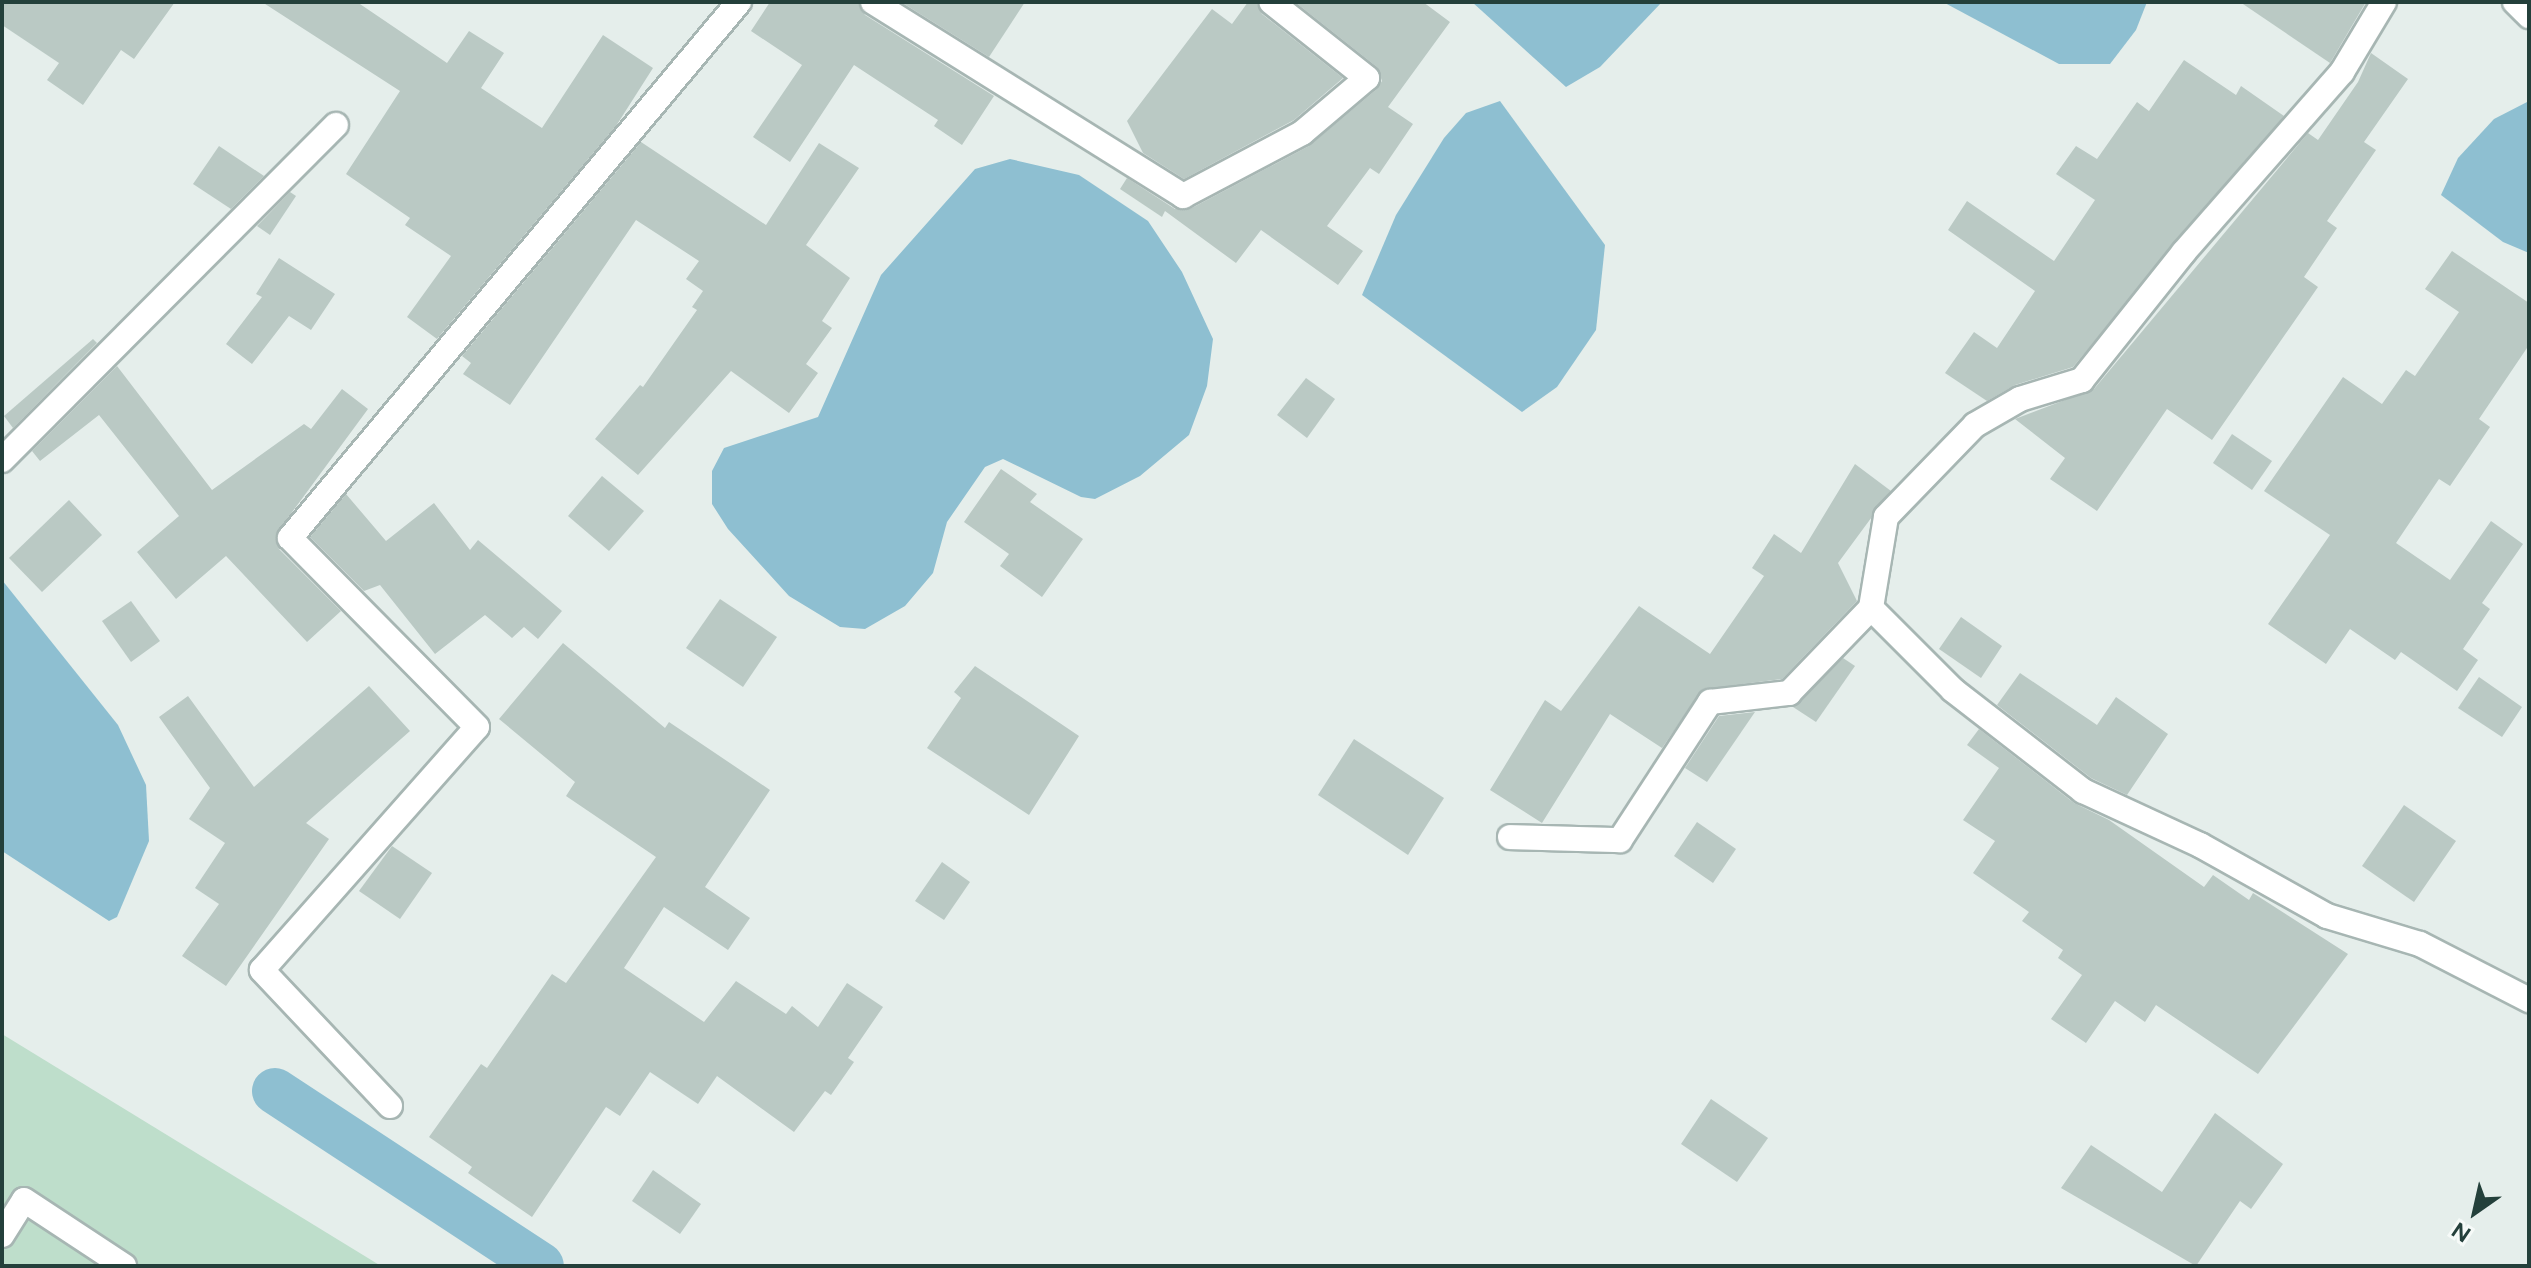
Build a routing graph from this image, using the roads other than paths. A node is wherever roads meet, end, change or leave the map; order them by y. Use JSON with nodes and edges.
{"nodes":[{"id":1,"x":739,"y":2,"type":"edge"},
{"id":2,"x":873,"y":2,"type":"edge"},
{"id":3,"x":1271,"y":2,"type":"edge"},
{"id":4,"x":2384,"y":2,"type":"edge"},
{"id":5,"x":2515,"y":2,"type":"edge"},
{"id":6,"x":2529,"y":16,"type":"edge"},
{"id":7,"x":336,"y":125,"type":"dead end"},
{"id":8,"x":2,"y":460,"type":"edge"},
{"id":9,"x":1871,"y":608,"type":"junction"},
{"id":10,"x":1510,"y":837,"type":"dead end"},
{"id":11,"x":2529,"y":1000,"type":"edge"},
{"id":12,"x":390,"y":1106,"type":"dead end"},
{"id":13,"x":2,"y":1235,"type":"edge"},
{"id":14,"x":124,"y":1266,"type":"edge"}],
"edges":[{"from":1,"to":12,"type":"street"},
{"from":2,"to":3,"type":"street"},
{"from":4,"to":9,"type":"street"},
{"from":5,"to":6,"type":"street"},
{"from":7,"to":8,"type":"street"},
{"from":9,"to":10,"type":"street"},
{"from":9,"to":11,"type":"street"},
{"from":13,"to":14,"type":"street"}]}
